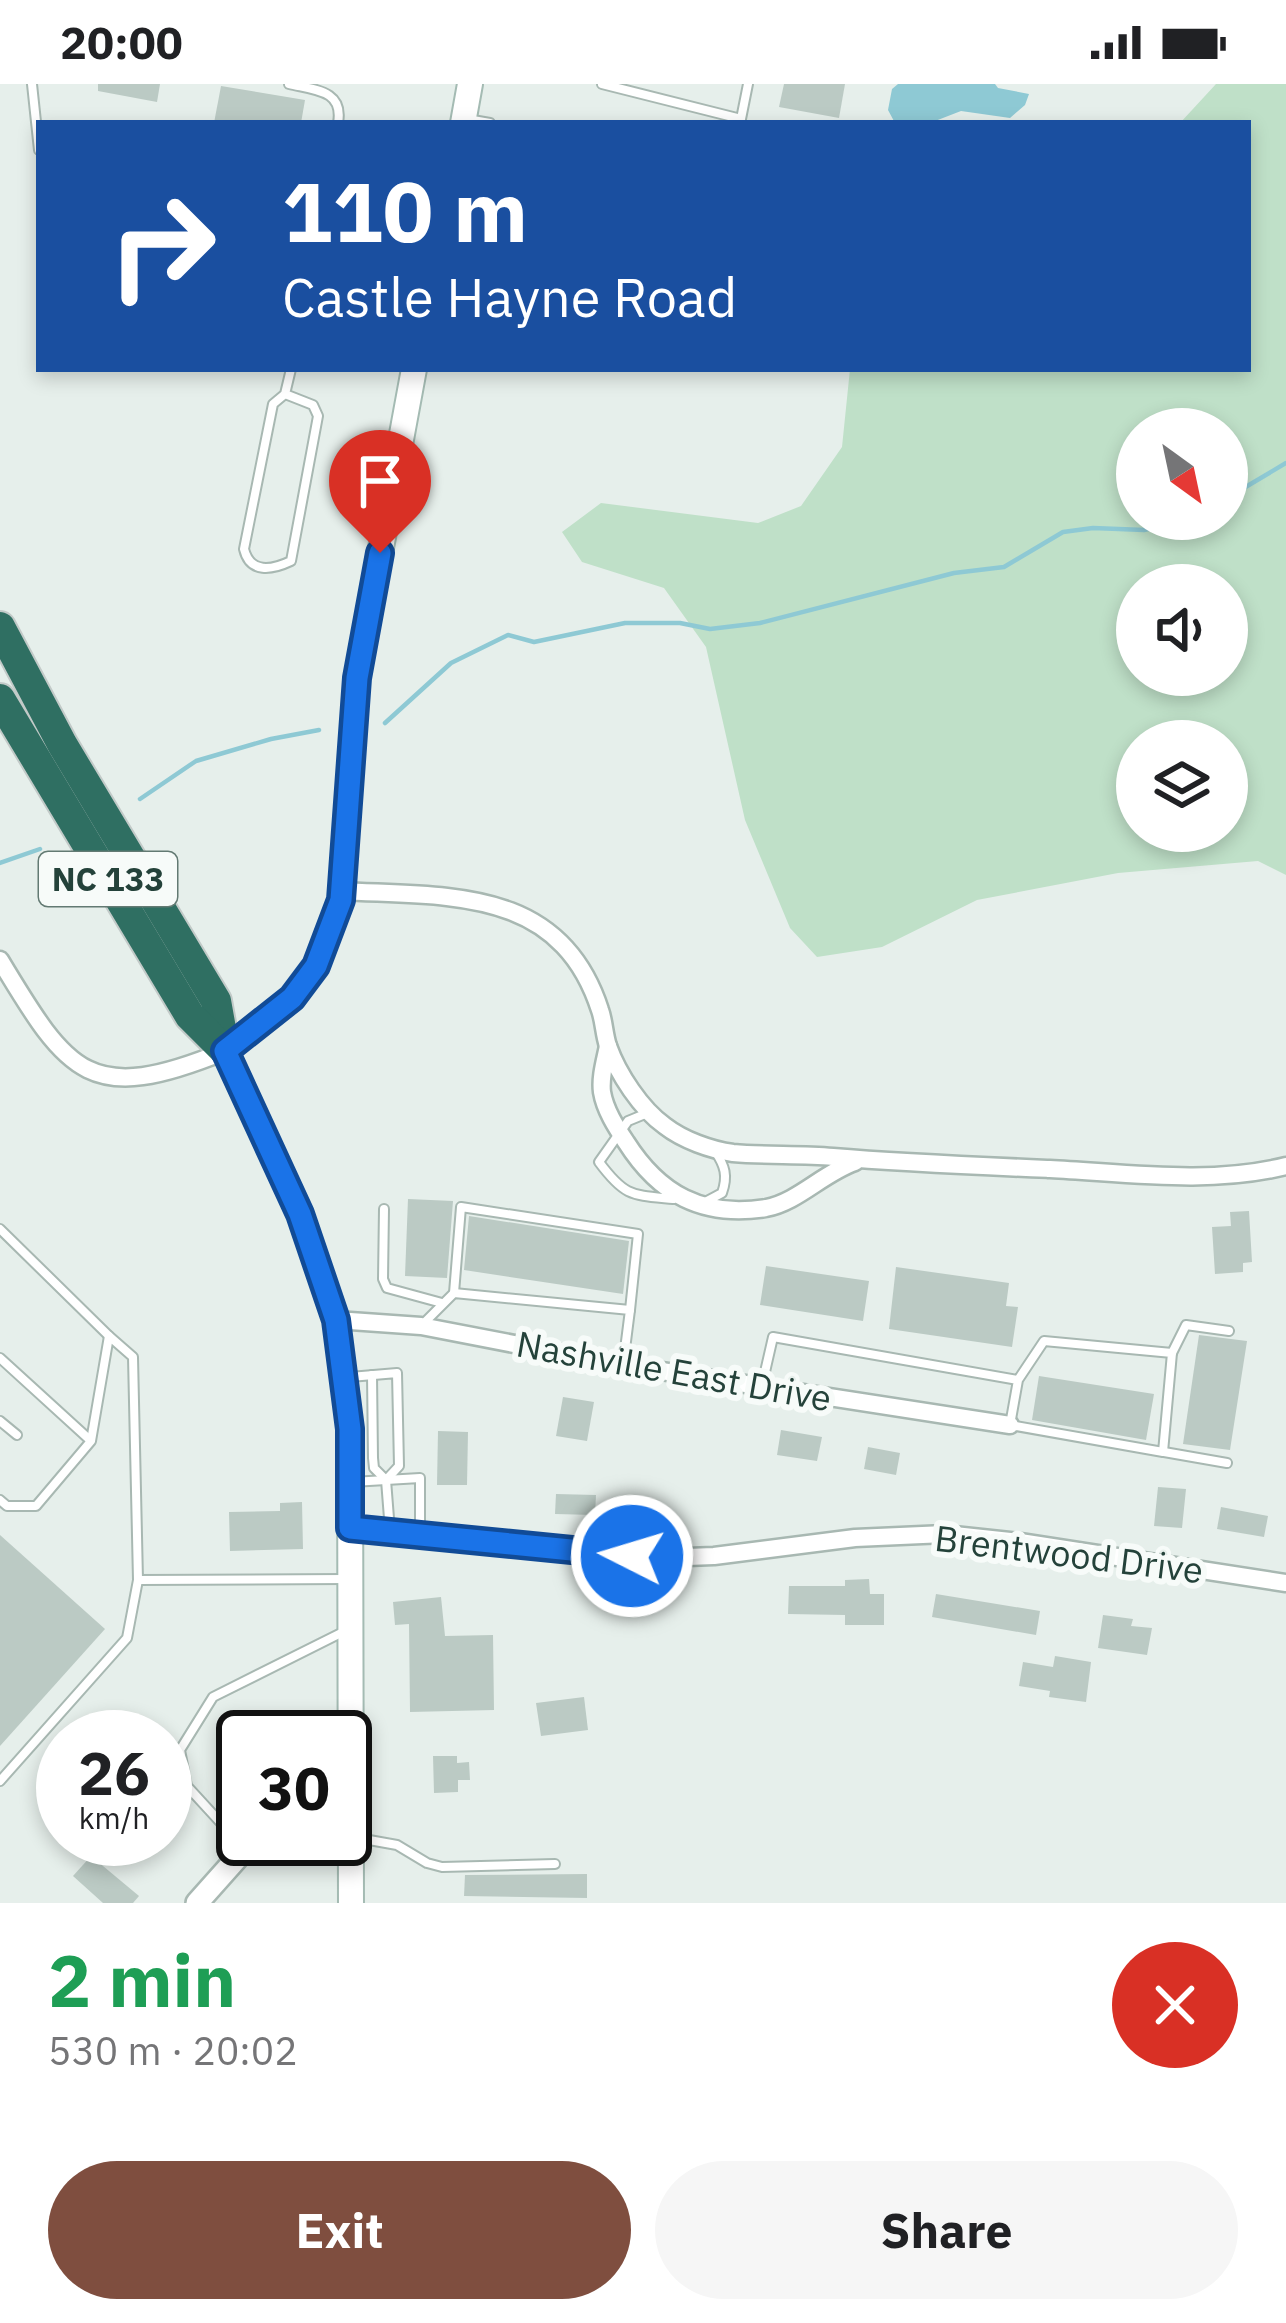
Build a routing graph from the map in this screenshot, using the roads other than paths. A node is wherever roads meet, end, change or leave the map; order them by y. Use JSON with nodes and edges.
{"nodes":[{"id":1,"x":32,"y":84,"type":"edge"},
{"id":2,"x":289,"y":84,"type":"edge"},
{"id":3,"x":470,"y":84,"type":"edge"},
{"id":4,"x":602,"y":84,"type":"edge"},
{"id":5,"x":748,"y":84,"type":"edge"},
{"id":6,"x":338,"y":120,"type":"edge"},
{"id":7,"x":463,"y":120,"type":"edge"},
{"id":8,"x":737,"y":120,"type":"edge"},
{"id":9,"x":741,"y":120,"type":"edge"},
{"id":10,"x":36,"y":122,"type":"edge"},
{"id":11,"x":290,"y":372,"type":"edge"},
{"id":12,"x":413,"y":372,"type":"edge"},
{"id":13,"x":285,"y":394,"type":"junction"},
{"id":14,"x":0,"y":627,"type":"edge"},
{"id":15,"x":0,"y":650,"type":"edge"},
{"id":16,"x":0,"y":699,"type":"edge"},
{"id":17,"x":62,"y":744,"type":"junction"},
{"id":18,"x":342,"y":891,"type":"junction"},
{"id":19,"x":0,"y":960,"type":"edge"},
{"id":20,"x":608,"y":1046,"type":"junction"},
{"id":21,"x":225,"y":1051,"type":"junction"},
{"id":22,"x":653,"y":1114,"type":"junction"},
{"id":23,"x":619,"y":1132,"type":"junction"},
{"id":24,"x":714,"y":1149,"type":"junction"},
{"id":25,"x":859,"y":1161,"type":"junction"},
{"id":26,"x":1286,"y":1166,"type":"edge"},
{"id":27,"x":688,"y":1202,"type":"junction"},
{"id":28,"x":385,"y":1209,"type":"dead end"},
{"id":29,"x":0,"y":1229,"type":"edge"},
{"id":30,"x":454,"y":1293,"type":"junction"},
{"id":31,"x":444,"y":1304,"type":"junction"},
{"id":32,"x":630,"y":1310,"type":"junction"},
{"id":33,"x":336,"y":1320,"type":"junction"},
{"id":34,"x":421,"y":1326,"type":"junction"},
{"id":35,"x":1229,"y":1331,"type":"dead end"},
{"id":36,"x":109,"y":1336,"type":"junction"},
{"id":37,"x":1172,"y":1353,"type":"junction"},
{"id":38,"x":0,"y":1358,"type":"edge"},
{"id":39,"x":623,"y":1365,"type":"junction"},
{"id":40,"x":372,"y":1375,"type":"junction"},
{"id":41,"x":343,"y":1377,"type":"junction"},
{"id":42,"x":1018,"y":1380,"type":"junction"},
{"id":43,"x":761,"y":1387,"type":"junction"},
{"id":44,"x":0,"y":1421,"type":"edge"},
{"id":45,"x":1010,"y":1425,"type":"junction"},
{"id":46,"x":17,"y":1436,"type":"dead end"},
{"id":47,"x":91,"y":1441,"type":"junction"},
{"id":48,"x":1163,"y":1452,"type":"junction"},
{"id":49,"x":1227,"y":1463,"type":"dead end"},
{"id":50,"x":386,"y":1480,"type":"junction"},
{"id":51,"x":350,"y":1483,"type":"junction"},
{"id":52,"x":0,"y":1499,"type":"edge"},
{"id":53,"x":350,"y":1528,"type":"junction"},
{"id":54,"x":390,"y":1532,"type":"junction"},
{"id":55,"x":420,"y":1535,"type":"junction"},
{"id":56,"x":350,"y":1579,"type":"junction"},
{"id":57,"x":139,"y":1580,"type":"junction"},
{"id":58,"x":1286,"y":1583,"type":"edge"},
{"id":59,"x":350,"y":1629,"type":"junction"},
{"id":60,"x":349,"y":1710,"type":"edge"},
{"id":61,"x":0,"y":1781,"type":"edge"},
{"id":62,"x":216,"y":1812,"type":"edge"},
{"id":63,"x":372,"y":1839,"type":"edge"},
{"id":64,"x":555,"y":1864,"type":"dead end"},
{"id":65,"x":230,"y":1866,"type":"edge"},
{"id":66,"x":351,"y":1866,"type":"edge"},
{"id":67,"x":197,"y":1903,"type":"edge"},
{"id":68,"x":352,"y":1903,"type":"edge"}],
"edges":[{"from":1,"to":10,"type":"lane"},
{"from":2,"to":6,"type":"lane"},
{"from":3,"to":7,"type":"main road"},
{"from":4,"to":8,"type":"lane"},
{"from":5,"to":9,"type":"lane"},
{"from":11,"to":13,"type":"lane"},
{"from":12,"to":18,"type":"main road"},
{"from":13,"to":13,"type":"lane"},
{"from":14,"to":17,"type":"highway","number":"NC 133"},
{"from":15,"to":17,"type":"highway"},
{"from":16,"to":21,"type":"highway","number":"NC 133"},
{"from":17,"to":21,"type":"highway","number":"NC 133"},
{"from":18,"to":20,"type":"street"},
{"from":18,"to":21,"type":"main road"},
{"from":19,"to":21,"type":"street"},
{"from":20,"to":22,"type":"street"},
{"from":20,"to":23,"type":"street"},
{"from":21,"to":33,"type":"main road","number":"NC 133"},
{"from":22,"to":23,"type":"lane"},
{"from":22,"to":24,"type":"street"},
{"from":23,"to":27,"type":"street"},
{"from":23,"to":27,"type":"lane"},
{"from":24,"to":25,"type":"street"},
{"from":24,"to":27,"type":"lane"},
{"from":25,"to":26,"type":"street"},
{"from":25,"to":27,"type":"street"},
{"from":28,"to":31,"type":"lane"},
{"from":29,"to":36,"type":"lane"},
{"from":30,"to":31,"type":"lane"},
{"from":30,"to":32,"type":"lane"},
{"from":30,"to":32,"type":"lane"},
{"from":31,"to":34,"type":"lane"},
{"from":32,"to":39,"type":"lane"},
{"from":33,"to":34,"type":"street","name":"Nashville East Drive"},
{"from":33,"to":41,"type":"main road","number":"NC 133"},
{"from":34,"to":39,"type":"street","name":"Nashville East Drive"},
{"from":35,"to":37,"type":"lane"},
{"from":36,"to":47,"type":"lane"},
{"from":36,"to":57,"type":"lane"},
{"from":37,"to":42,"type":"lane"},
{"from":37,"to":48,"type":"lane"},
{"from":38,"to":47,"type":"lane"},
{"from":39,"to":43,"type":"street","name":"Nashville East Drive"},
{"from":40,"to":41,"type":"lane"},
{"from":40,"to":50,"type":"lane"},
{"from":40,"to":50,"type":"lane"},
{"from":41,"to":51,"type":"main road","number":"NC 133"},
{"from":42,"to":43,"type":"lane"},
{"from":42,"to":45,"type":"lane"},
{"from":43,"to":45,"type":"street","name":"Nashville East Drive"},
{"from":44,"to":46,"type":"lane"},
{"from":45,"to":48,"type":"lane"},
{"from":47,"to":52,"type":"lane"},
{"from":48,"to":49,"type":"lane"},
{"from":50,"to":51,"type":"lane"},
{"from":50,"to":54,"type":"lane"},
{"from":50,"to":55,"type":"lane"},
{"from":51,"to":53,"type":"main road","number":"NC 133"},
{"from":53,"to":54,"type":"street","name":"Brentwood Drive"},
{"from":53,"to":56,"type":"main road","number":"NC 133"},
{"from":54,"to":55,"type":"street","name":"Brentwood Drive"},
{"from":55,"to":58,"type":"street","name":"Brentwood Drive"},
{"from":56,"to":57,"type":"lane"},
{"from":56,"to":59,"type":"main road","number":"NC 133"},
{"from":57,"to":61,"type":"lane"},
{"from":59,"to":60,"type":"main road","number":"NC 133"},
{"from":59,"to":62,"type":"lane"},
{"from":63,"to":64,"type":"lane"},
{"from":65,"to":67,"type":"street"},
{"from":66,"to":68,"type":"main road","number":"NC 133"}]}
